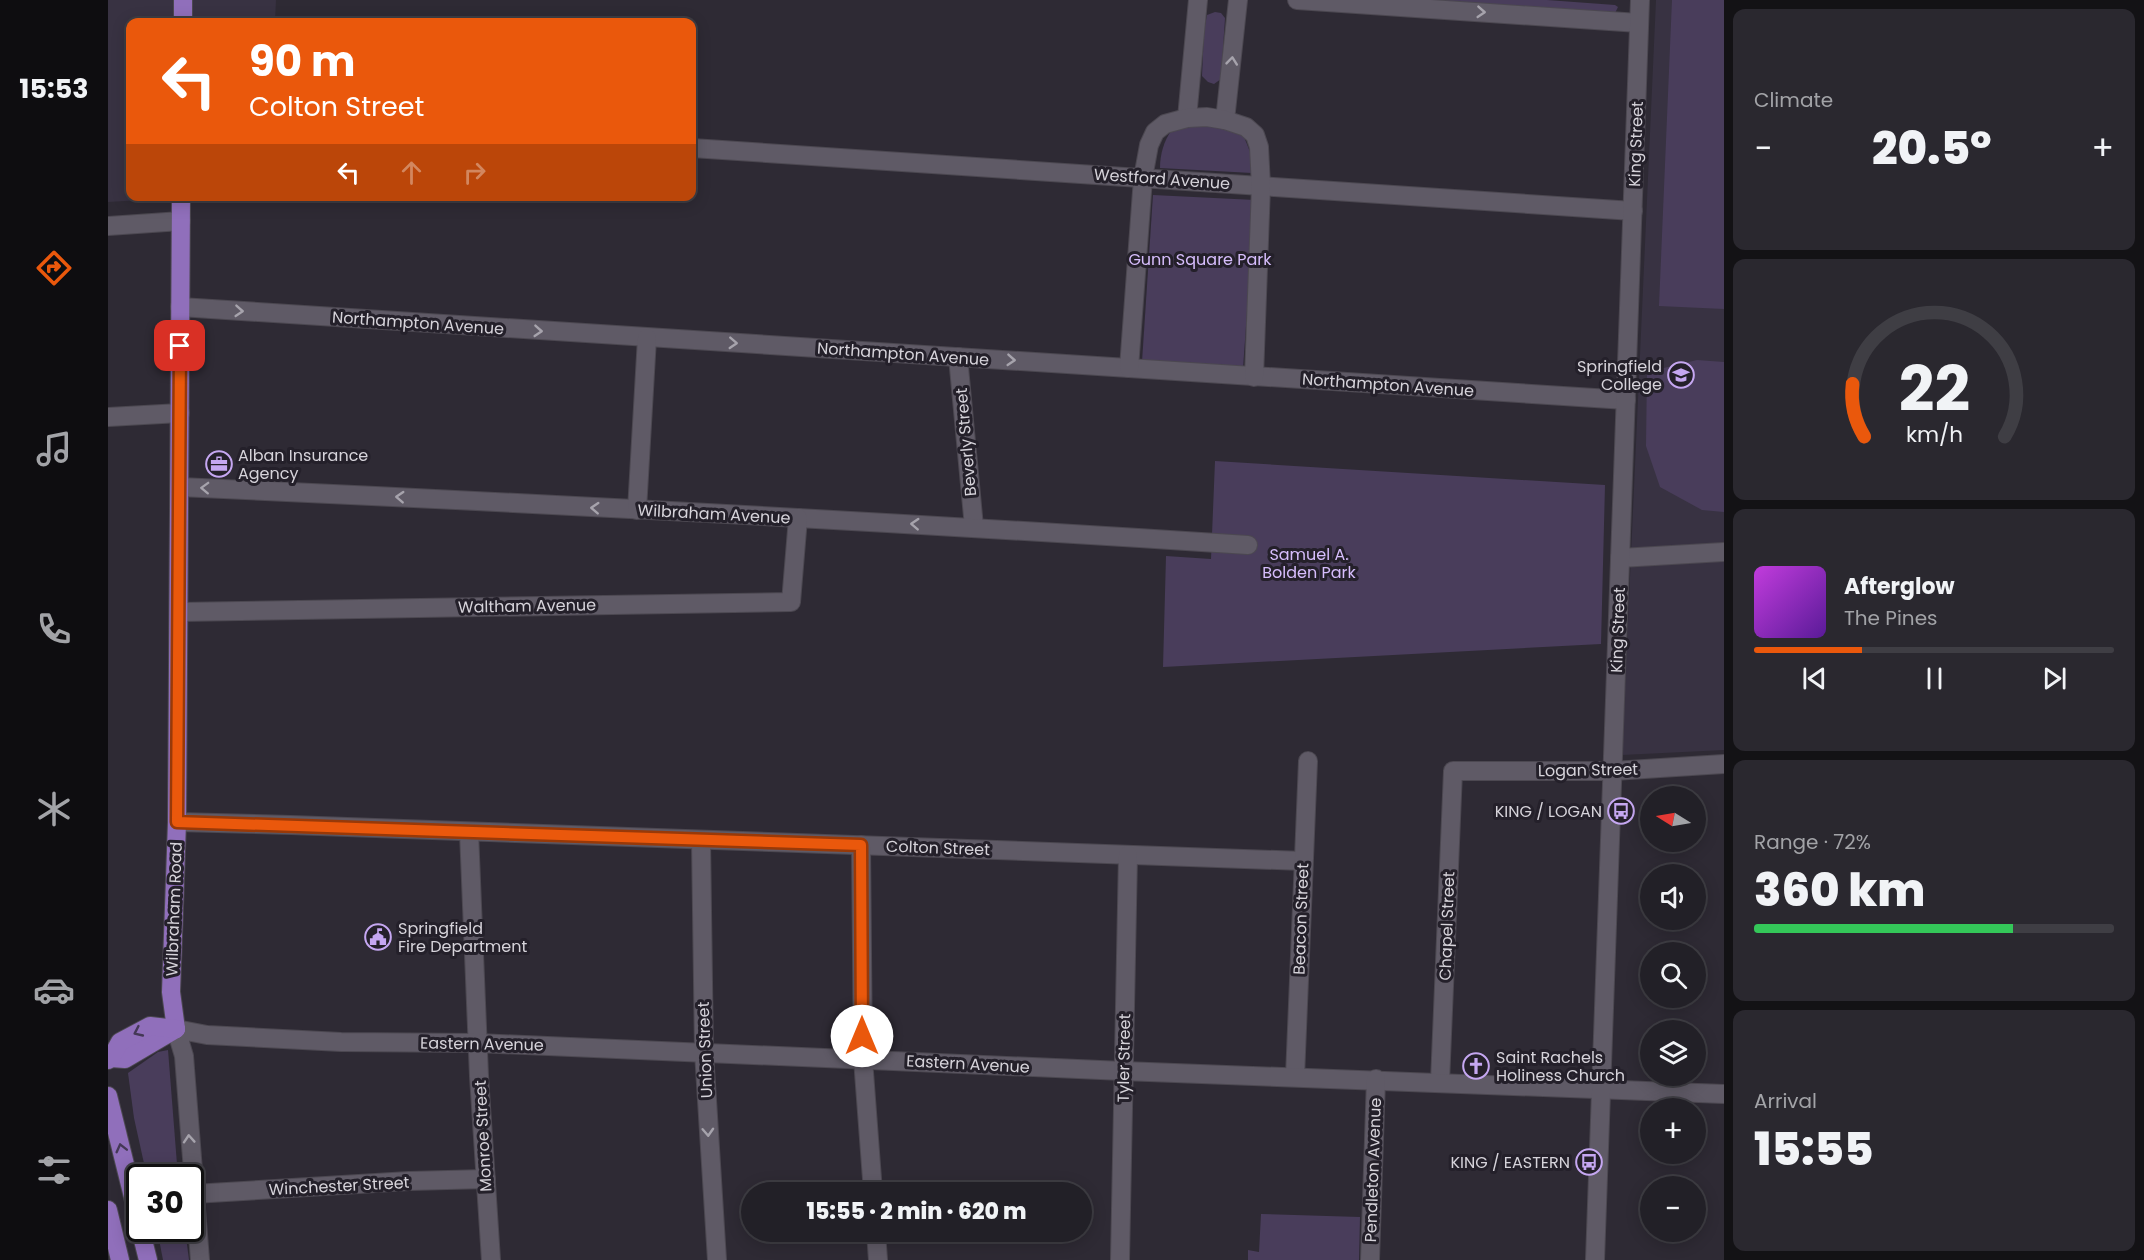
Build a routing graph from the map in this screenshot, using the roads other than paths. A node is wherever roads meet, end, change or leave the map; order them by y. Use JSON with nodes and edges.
{"nodes":[{"id":1,"x":183,"y":0,"type":"edge"},
{"id":2,"x":1197,"y":0,"type":"edge"},
{"id":3,"x":1238,"y":0,"type":"edge"},
{"id":4,"x":1297,"y":0,"type":"edge"},
{"id":5,"x":1640,"y":0,"type":"edge"},
{"id":6,"x":1424,"y":4,"type":"edge"},
{"id":7,"x":183,"y":18,"type":"edge"},
{"id":8,"x":1640,"y":23,"type":"junction"},
{"id":9,"x":1187,"y":118,"type":"junction"},
{"id":10,"x":1225,"y":120,"type":"junction"},
{"id":11,"x":696,"y":148,"type":"edge"},
{"id":12,"x":1143,"y":177,"type":"junction"},
{"id":13,"x":1261,"y":186,"type":"junction"},
{"id":14,"x":181,"y":201,"type":"edge"},
{"id":15,"x":1634,"y":211,"type":"junction"},
{"id":16,"x":181,"y":221,"type":"junction"},
{"id":17,"x":108,"y":226,"type":"edge"},
{"id":18,"x":180,"y":307,"type":"junction"},
{"id":19,"x":647,"y":338,"type":"junction"},
{"id":20,"x":958,"y":357,"type":"junction"},
{"id":21,"x":1129,"y":368,"type":"junction"},
{"id":22,"x":1254,"y":376,"type":"junction"},
{"id":23,"x":1626,"y":400,"type":"junction"},
{"id":24,"x":180,"y":413,"type":"junction"},
{"id":25,"x":108,"y":417,"type":"edge"},
{"id":26,"x":180,"y":487,"type":"junction"},
{"id":27,"x":637,"y":510,"type":"junction"},
{"id":28,"x":798,"y":518,"type":"junction"},
{"id":29,"x":974,"y":527,"type":"junction"},
{"id":30,"x":1248,"y":544,"type":"dead end"},
{"id":31,"x":1724,"y":552,"type":"edge"},
{"id":32,"x":1620,"y":558,"type":"junction"},
{"id":33,"x":179,"y":612,"type":"junction"},
{"id":34,"x":1308,"y":761,"type":"dead end"},
{"id":35,"x":1724,"y":764,"type":"edge"},
{"id":36,"x":1453,"y":771,"type":"joint"},
{"id":37,"x":1613,"y":771,"type":"junction"},
{"id":38,"x":177,"y":822,"type":"junction"},
{"id":39,"x":468,"y":832,"type":"junction"},
{"id":40,"x":701,"y":840,"type":"junction"},
{"id":41,"x":861,"y":845,"type":"junction"},
{"id":42,"x":1128,"y":855,"type":"junction"},
{"id":43,"x":1303,"y":861,"type":"junction"},
{"id":44,"x":176,"y":1029,"type":"junction"},
{"id":45,"x":478,"y":1043,"type":"junction"},
{"id":46,"x":704,"y":1052,"type":"junction"},
{"id":47,"x":110,"y":1059,"type":"edge"},
{"id":48,"x":862,"y":1059,"type":"junction"},
{"id":49,"x":1123,"y":1071,"type":"junction"},
{"id":50,"x":1294,"y":1077,"type":"junction"},
{"id":51,"x":1376,"y":1080,"type":"junction"},
{"id":52,"x":1440,"y":1082,"type":"junction"},
{"id":53,"x":1601,"y":1089,"type":"junction"},
{"id":54,"x":1724,"y":1094,"type":"edge"},
{"id":55,"x":108,"y":1096,"type":"edge"},
{"id":56,"x":191,"y":1164,"type":"edge"},
{"id":57,"x":126,"y":1170,"type":"edge"},
{"id":58,"x":486,"y":1179,"type":"junction"},
{"id":59,"x":872,"y":1182,"type":"edge"},
{"id":60,"x":204,"y":1193,"type":"edge"},
{"id":61,"x":108,"y":1210,"type":"edge"},
{"id":62,"x":144,"y":1242,"type":"edge"},
{"id":63,"x":198,"y":1242,"type":"edge"},
{"id":64,"x":877,"y":1242,"type":"edge"},
{"id":65,"x":120,"y":1260,"type":"edge"},
{"id":66,"x":148,"y":1260,"type":"edge"},
{"id":67,"x":200,"y":1260,"type":"edge"},
{"id":68,"x":491,"y":1260,"type":"edge"},
{"id":69,"x":717,"y":1260,"type":"edge"},
{"id":70,"x":878,"y":1260,"type":"edge"},
{"id":71,"x":1120,"y":1260,"type":"edge"},
{"id":72,"x":1370,"y":1260,"type":"edge"},
{"id":73,"x":1595,"y":1260,"type":"edge"}],
"edges":[{"from":1,"to":7,"type":"main road"},
{"from":2,"to":9,"type":"street"},
{"from":10,"to":3,"type":"street","one_way":true},
{"from":4,"to":6,"type":"street"},
{"from":5,"to":8,"type":"street","name":"King Street"},
{"from":6,"to":8,"type":"street","one_way":true},
{"from":8,"to":15,"type":"street","name":"King Street"},
{"from":9,"to":10,"type":"street"},
{"from":9,"to":12,"type":"street"},
{"from":10,"to":13,"type":"street"},
{"from":11,"to":12,"type":"street","name":"Westford Avenue"},
{"from":12,"to":13,"type":"street","name":"Westford Avenue"},
{"from":12,"to":21,"type":"street"},
{"from":13,"to":15,"type":"street","name":"Westford Avenue"},
{"from":13,"to":22,"type":"street"},
{"from":14,"to":16,"type":"main road","name":"Wilbraham Road"},
{"from":15,"to":23,"type":"street","name":"King Street"},
{"from":16,"to":17,"type":"street"},
{"from":16,"to":18,"type":"main road","name":"Wilbraham Road"},
{"from":18,"to":19,"type":"street","name":"Northampton Avenue","one_way":true},
{"from":18,"to":24,"type":"main road","name":"Wilbraham Road"},
{"from":19,"to":20,"type":"street","name":"Northampton Avenue","one_way":true},
{"from":19,"to":27,"type":"street"},
{"from":20,"to":21,"type":"street","name":"Northampton Avenue","one_way":true},
{"from":20,"to":29,"type":"street","name":"Beverly Street"},
{"from":21,"to":22,"type":"street","name":"Northampton Avenue"},
{"from":22,"to":23,"type":"street","name":"Northampton Avenue"},
{"from":23,"to":32,"type":"street","name":"King Street"},
{"from":24,"to":25,"type":"street"},
{"from":24,"to":26,"type":"main road","name":"Wilbraham Road"},
{"from":27,"to":26,"type":"street","name":"Wilbraham Avenue","one_way":true},
{"from":26,"to":33,"type":"main road","name":"Wilbraham Road"},
{"from":27,"to":28,"type":"street","name":"Wilbraham Avenue"},
{"from":29,"to":28,"type":"street","name":"Wilbraham Avenue","one_way":true},
{"from":28,"to":33,"type":"street","name":"Waltham Avenue"},
{"from":29,"to":30,"type":"street","name":"Wilbraham Avenue"},
{"from":31,"to":32,"type":"street"},
{"from":32,"to":37,"type":"street","name":"King Street"},
{"from":33,"to":38,"type":"main road","name":"Wilbraham Road"},
{"from":34,"to":43,"type":"street","name":"Beacon Street"},
{"from":35,"to":37,"type":"street","name":"Logan Street"},
{"from":36,"to":37,"type":"street","name":"Logan Street"},
{"from":36,"to":52,"type":"street","name":"Chapel Street"},
{"from":37,"to":53,"type":"street","name":"King Street"},
{"from":38,"to":39,"type":"street","name":"Colton Street"},
{"from":38,"to":44,"type":"main road","name":"Wilbraham Road"},
{"from":39,"to":40,"type":"street","name":"Colton Street"},
{"from":39,"to":45,"type":"street","name":"Monroe Street"},
{"from":40,"to":41,"type":"street","name":"Colton Street"},
{"from":40,"to":46,"type":"street","name":"Union Street"},
{"from":41,"to":42,"type":"street","name":"Colton Street"},
{"from":41,"to":48,"type":"street"},
{"from":42,"to":43,"type":"street","name":"Colton Street"},
{"from":42,"to":49,"type":"street","name":"Tyler Street"},
{"from":43,"to":50,"type":"street","name":"Beacon Street"},
{"from":44,"to":45,"type":"street","name":"Eastern Avenue"},
{"from":44,"to":47,"type":"main road","name":"Eastern Avenue"},
{"from":56,"to":44,"type":"street","name":"Wilbraham Road","one_way":true},
{"from":45,"to":46,"type":"street","name":"Eastern Avenue"},
{"from":45,"to":58,"type":"street","name":"Monroe Street"},
{"from":46,"to":48,"type":"street","name":"Eastern Avenue"},
{"from":46,"to":69,"type":"street","name":"Union Street","one_way":true},
{"from":48,"to":49,"type":"street","name":"Eastern Avenue"},
{"from":48,"to":59,"type":"street"},
{"from":49,"to":50,"type":"street","name":"Eastern Avenue"},
{"from":49,"to":71,"type":"street","name":"Tyler Street"},
{"from":50,"to":51,"type":"street","name":"Eastern Avenue"},
{"from":51,"to":52,"type":"street","name":"Eastern Avenue"},
{"from":51,"to":72,"type":"street","name":"Pendleton Avenue"},
{"from":52,"to":53,"type":"street","name":"Eastern Avenue"},
{"from":53,"to":54,"type":"street","name":"Eastern Avenue"},
{"from":53,"to":73,"type":"street","name":"King Street"},
{"from":57,"to":55,"type":"main road","one_way":true},
{"from":58,"to":60,"type":"street","name":"Winchester Street"},
{"from":58,"to":68,"type":"street","name":"Monroe Street"},
{"from":61,"to":65,"type":"main road"},
{"from":62,"to":66,"type":"main road"},
{"from":63,"to":67,"type":"street","name":"Wilbraham Road"},
{"from":64,"to":70,"type":"street"}]}
